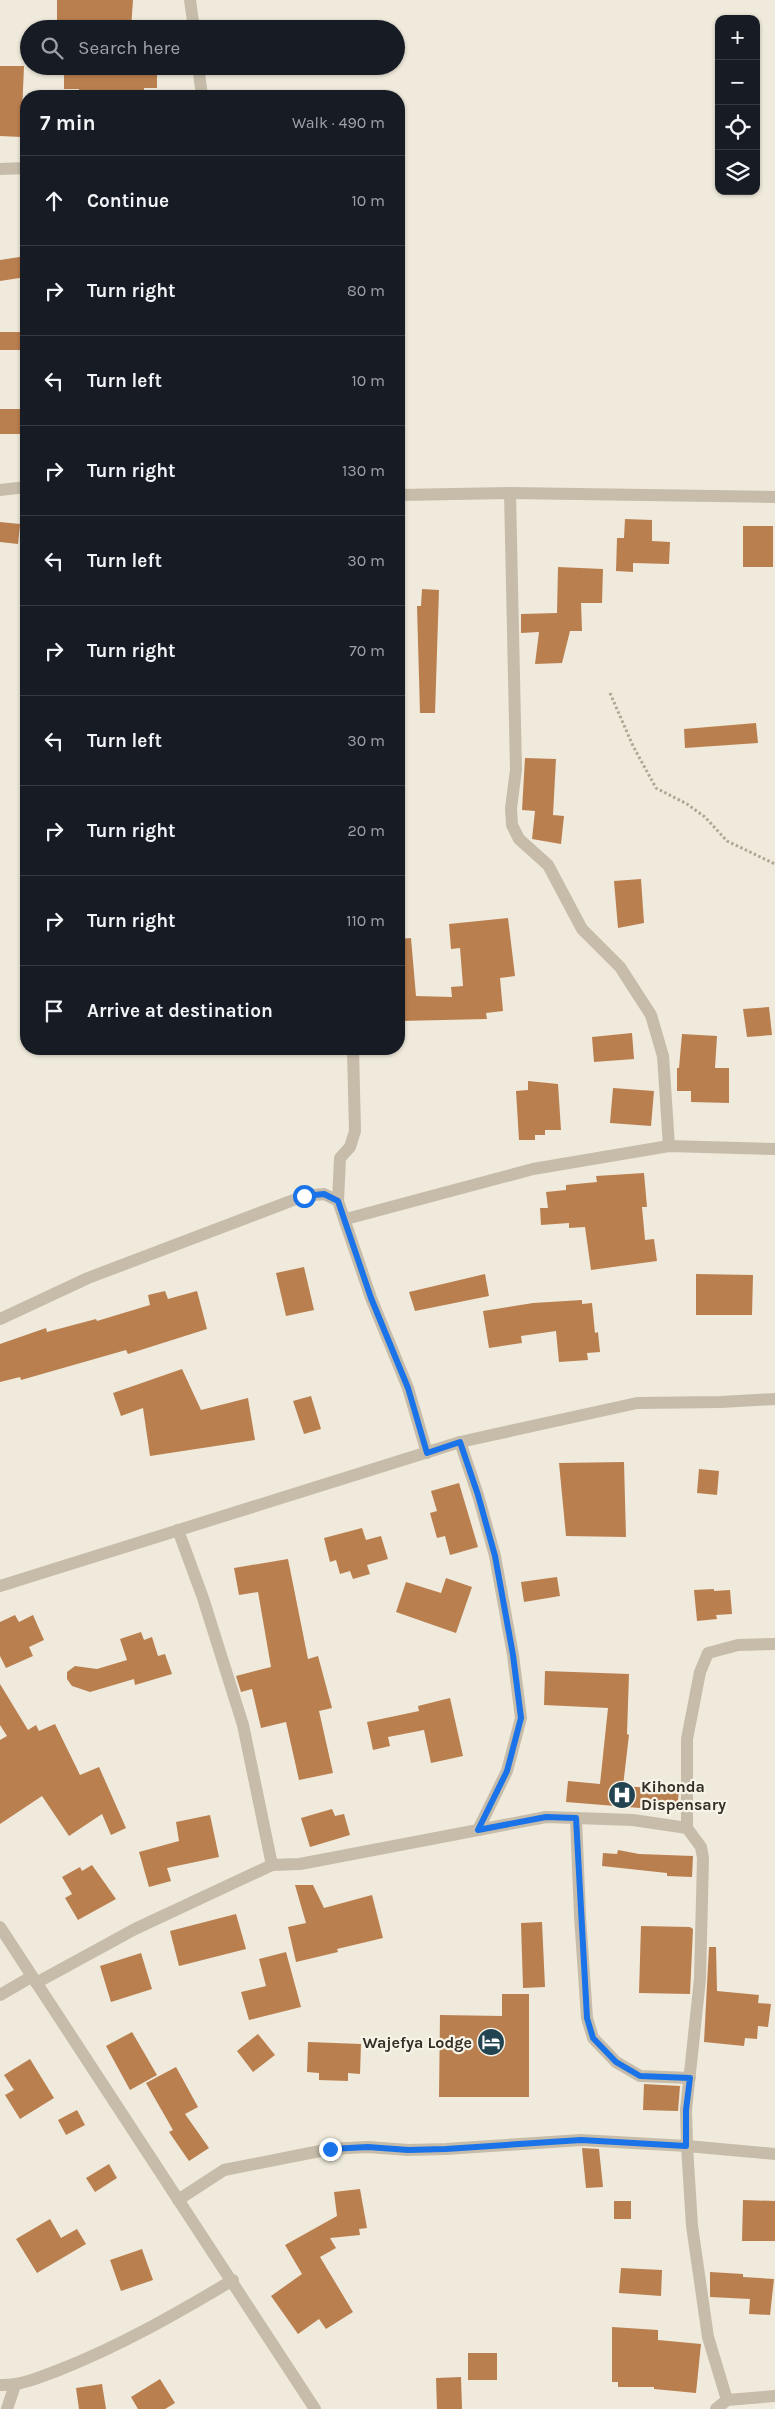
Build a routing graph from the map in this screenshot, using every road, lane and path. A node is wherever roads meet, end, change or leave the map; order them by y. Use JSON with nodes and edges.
{"nodes":[{"id":1,"x":190,"y":0,"type":"edge"},
{"id":2,"x":193,"y":20,"type":"edge"},
{"id":3,"x":199,"y":75,"type":"edge"},
{"id":4,"x":201,"y":90,"type":"edge"},
{"id":5,"x":20,"y":168,"type":"edge"},
{"id":6,"x":0,"y":169,"type":"edge"},
{"id":7,"x":20,"y":488,"type":"edge"},
{"id":8,"x":0,"y":490,"type":"edge"},
{"id":9,"x":510,"y":493,"type":"junction"},
{"id":10,"x":405,"y":495,"type":"edge"},
{"id":11,"x":775,"y":497,"type":"edge"},
{"id":12,"x":610,"y":693,"type":"dead end"},
{"id":13,"x":775,"y":864,"type":"edge"},
{"id":14,"x":353,"y":1055,"type":"edge"},
{"id":15,"x":669,"y":1146,"type":"junction"},
{"id":16,"x":775,"y":1149,"type":"edge"},
{"id":17,"x":338,"y":1201,"type":"junction"},
{"id":18,"x":346,"y":1219,"type":"junction"},
{"id":19,"x":0,"y":1319,"type":"edge"},
{"id":20,"x":775,"y":1398,"type":"edge"},
{"id":21,"x":460,"y":1442,"type":"junction"},
{"id":22,"x":427,"y":1453,"type":"junction"},
{"id":23,"x":178,"y":1530,"type":"junction"},
{"id":24,"x":0,"y":1586,"type":"edge"},
{"id":25,"x":775,"y":1644,"type":"edge"},
{"id":26,"x":576,"y":1818,"type":"junction"},
{"id":27,"x":687,"y":1828,"type":"junction"},
{"id":28,"x":478,"y":1830,"type":"junction"},
{"id":29,"x":272,"y":1865,"type":"junction"},
{"id":30,"x":0,"y":1927,"type":"edge"},
{"id":31,"x":34,"y":1980,"type":"junction"},
{"id":32,"x":0,"y":1995,"type":"edge"},
{"id":33,"x":690,"y":2078,"type":"junction"},
{"id":34,"x":686,"y":2146,"type":"junction"},
{"id":35,"x":775,"y":2154,"type":"edge"},
{"id":36,"x":178,"y":2200,"type":"junction"},
{"id":37,"x":232,"y":2280,"type":"junction"},
{"id":38,"x":0,"y":2385,"type":"edge"},
{"id":39,"x":15,"y":2385,"type":"junction"},
{"id":40,"x":775,"y":2396,"type":"edge"},
{"id":41,"x":727,"y":2400,"type":"junction"},
{"id":42,"x":7,"y":2409,"type":"edge"},
{"id":43,"x":315,"y":2409,"type":"edge"},
{"id":44,"x":716,"y":2409,"type":"edge"}],
"edges":[{"from":1,"to":2,"type":"street"},
{"from":3,"to":4,"type":"street"},
{"from":5,"to":6,"type":"street"},
{"from":7,"to":8,"type":"street"},
{"from":9,"to":10,"type":"street"},
{"from":9,"to":11,"type":"street"},
{"from":9,"to":15,"type":"street"},
{"from":12,"to":13,"type":"path"},
{"from":14,"to":17,"type":"street"},
{"from":15,"to":16,"type":"street"},
{"from":15,"to":18,"type":"street"},
{"from":17,"to":18,"type":"street"},
{"from":17,"to":19,"type":"street"},
{"from":18,"to":22,"type":"street"},
{"from":20,"to":21,"type":"street"},
{"from":21,"to":22,"type":"street"},
{"from":21,"to":28,"type":"street"},
{"from":22,"to":23,"type":"street"},
{"from":23,"to":24,"type":"street"},
{"from":23,"to":29,"type":"street"},
{"from":25,"to":27,"type":"street"},
{"from":26,"to":27,"type":"street"},
{"from":26,"to":28,"type":"street"},
{"from":26,"to":33,"type":"street"},
{"from":27,"to":33,"type":"street"},
{"from":28,"to":29,"type":"street"},
{"from":29,"to":31,"type":"street"},
{"from":30,"to":31,"type":"street"},
{"from":31,"to":32,"type":"street"},
{"from":31,"to":36,"type":"street"},
{"from":33,"to":34,"type":"street"},
{"from":34,"to":35,"type":"street"},
{"from":34,"to":36,"type":"street"},
{"from":34,"to":41,"type":"street"},
{"from":36,"to":37,"type":"street"},
{"from":37,"to":39,"type":"street"},
{"from":37,"to":43,"type":"street"},
{"from":38,"to":39,"type":"street"},
{"from":39,"to":42,"type":"street"},
{"from":40,"to":41,"type":"street"},
{"from":41,"to":44,"type":"street"}]}
